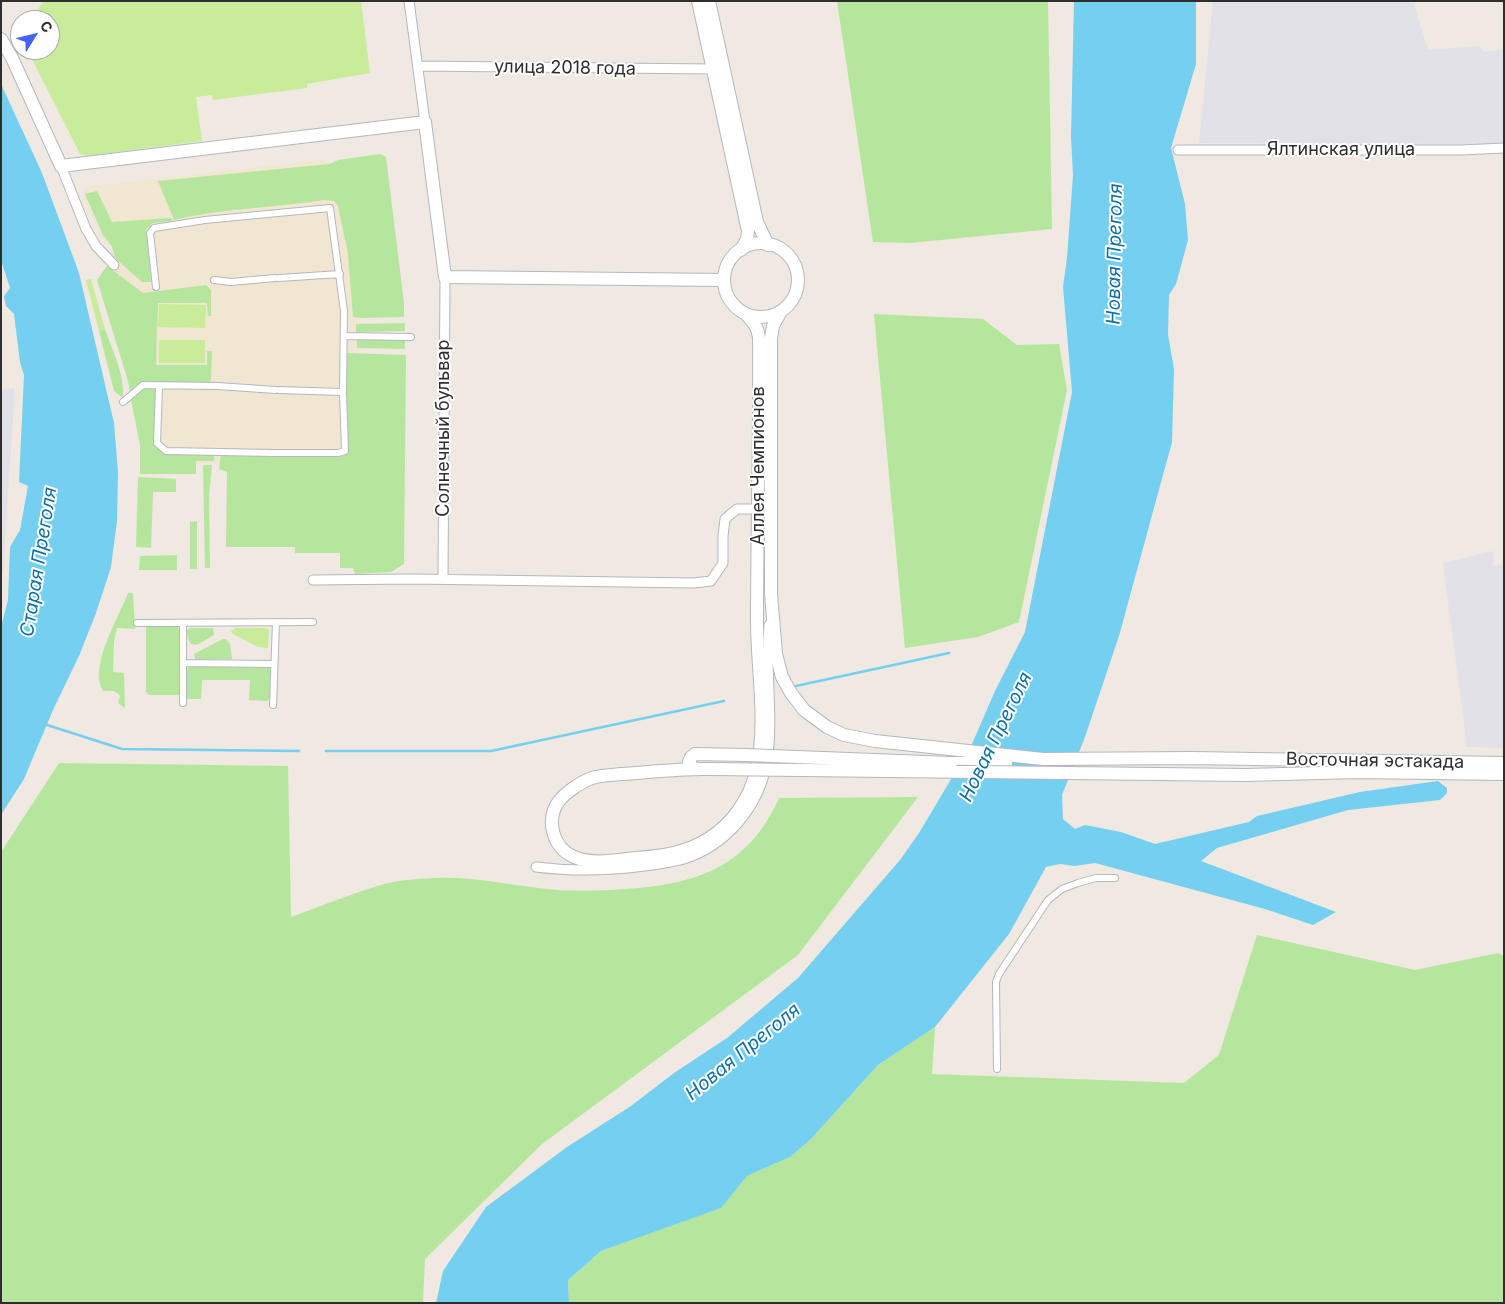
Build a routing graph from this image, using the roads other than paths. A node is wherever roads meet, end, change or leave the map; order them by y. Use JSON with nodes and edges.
{"nodes":[{"id":1,"x":409,"y":1,"type":"edge"},
{"id":2,"x":698,"y":1,"type":"edge"},
{"id":3,"x":709,"y":1,"type":"edge"},
{"id":4,"x":1,"y":39,"type":"edge"},
{"id":5,"x":418,"y":66,"type":"junction"},
{"id":6,"x":713,"y":69,"type":"junction"},
{"id":7,"x":425,"y":122,"type":"junction"},
{"id":8,"x":1504,"y":148,"type":"edge"},
{"id":9,"x":1178,"y":150,"type":"dead end"},
{"id":10,"x":61,"y":166,"type":"junction"},
{"id":11,"x":768,"y":245,"type":"junction"},
{"id":12,"x":741,"y":250,"type":"junction"},
{"id":13,"x":114,"y":266,"type":"dead end"},
{"id":14,"x":340,"y":274,"type":"junction"},
{"id":15,"x":445,"y":277,"type":"junction"},
{"id":16,"x":214,"y":280,"type":"dead end"},
{"id":17,"x":724,"y":280,"type":"junction"},
{"id":18,"x":156,"y":288,"type":"dead end"},
{"id":19,"x":781,"y":311,"type":"junction"},
{"id":20,"x":746,"y":314,"type":"junction"},
{"id":21,"x":344,"y":336,"type":"junction"},
{"id":22,"x":411,"y":337,"type":"dead end"},
{"id":23,"x":158,"y":386,"type":"junction"},
{"id":24,"x":343,"y":392,"type":"junction"},
{"id":25,"x":123,"y":402,"type":"dead end"},
{"id":26,"x":759,"y":509,"type":"junction"},
{"id":27,"x":443,"y":579,"type":"junction"},
{"id":28,"x":313,"y":580,"type":"dead end"},
{"id":29,"x":771,"y":594,"type":"junction"},
{"id":30,"x":276,"y":622,"type":"junction"},
{"id":31,"x":313,"y":622,"type":"dead end"},
{"id":32,"x":137,"y":623,"type":"dead end"},
{"id":33,"x":183,"y":623,"type":"junction"},
{"id":34,"x":183,"y":663,"type":"junction"},
{"id":35,"x":274,"y":664,"type":"junction"},
{"id":36,"x":183,"y":703,"type":"dead end"},
{"id":37,"x":273,"y":705,"type":"dead end"},
{"id":38,"x":1043,"y":759,"type":"junction"},
{"id":39,"x":1504,"y":762,"type":"edge"},
{"id":40,"x":697,"y":769,"type":"junction"},
{"id":41,"x":1504,"y":774,"type":"edge"},
{"id":42,"x":536,"y":867,"type":"dead end"},
{"id":43,"x":1115,"y":878,"type":"dead end"},
{"id":44,"x":997,"y":1069,"type":"dead end"}],
"edges":[{"from":1,"to":5,"type":"street","name":"Солнечный бульвар"},
{"from":2,"to":6,"type":"main road"},
{"from":3,"to":11,"type":"main road"},
{"from":4,"to":10,"type":"main road"},
{"from":5,"to":6,"type":"street","name":"улица 2018 года"},
{"from":5,"to":7,"type":"street","name":"Солнечный бульвар"},
{"from":6,"to":12,"type":"main road"},
{"from":7,"to":10,"type":"main road"},
{"from":7,"to":15,"type":"main road","name":"Солнечный бульвар"},
{"from":8,"to":9,"type":"street","name":"Ялтинская улица"},
{"from":10,"to":13,"type":"street"},
{"from":11,"to":12,"type":"main road"},
{"from":11,"to":19,"type":"main road","name":"Аллея Чемпионов"},
{"from":12,"to":17,"type":"main road"},
{"from":14,"to":16,"type":"street"},
{"from":14,"to":18,"type":"street"},
{"from":14,"to":21,"type":"street"},
{"from":15,"to":17,"type":"main road"},
{"from":15,"to":27,"type":"street","name":"Солнечный бульвар"},
{"from":17,"to":20,"type":"main road","name":"Аллея Чемпионов"},
{"from":19,"to":20,"type":"main road"},
{"from":19,"to":29,"type":"main road","name":"Аллея Чемпионов"},
{"from":20,"to":26,"type":"main road","name":"Аллея Чемпионов"},
{"from":21,"to":22,"type":"street"},
{"from":21,"to":24,"type":"street"},
{"from":23,"to":24,"type":"street"},
{"from":23,"to":24,"type":"street"},
{"from":23,"to":25,"type":"street"},
{"from":26,"to":27,"type":"street"},
{"from":26,"to":40,"type":"main road","name":"Аллея Чемпионов"},
{"from":27,"to":28,"type":"street"},
{"from":29,"to":38,"type":"main road","name":"Аллея Чемпионов"},
{"from":29,"to":42,"type":"street"},
{"from":30,"to":31,"type":"street"},
{"from":30,"to":33,"type":"street"},
{"from":30,"to":35,"type":"street"},
{"from":32,"to":33,"type":"street"},
{"from":33,"to":34,"type":"street"},
{"from":34,"to":35,"type":"street"},
{"from":34,"to":36,"type":"street"},
{"from":35,"to":37,"type":"street"},
{"from":38,"to":39,"type":"main road","name":"Восточная эстакада"},
{"from":38,"to":40,"type":"main road","bridge":true},
{"from":40,"to":41,"type":"main road","name":"Восточная эстакада","bridge":true},
{"from":43,"to":44,"type":"street"}]}
